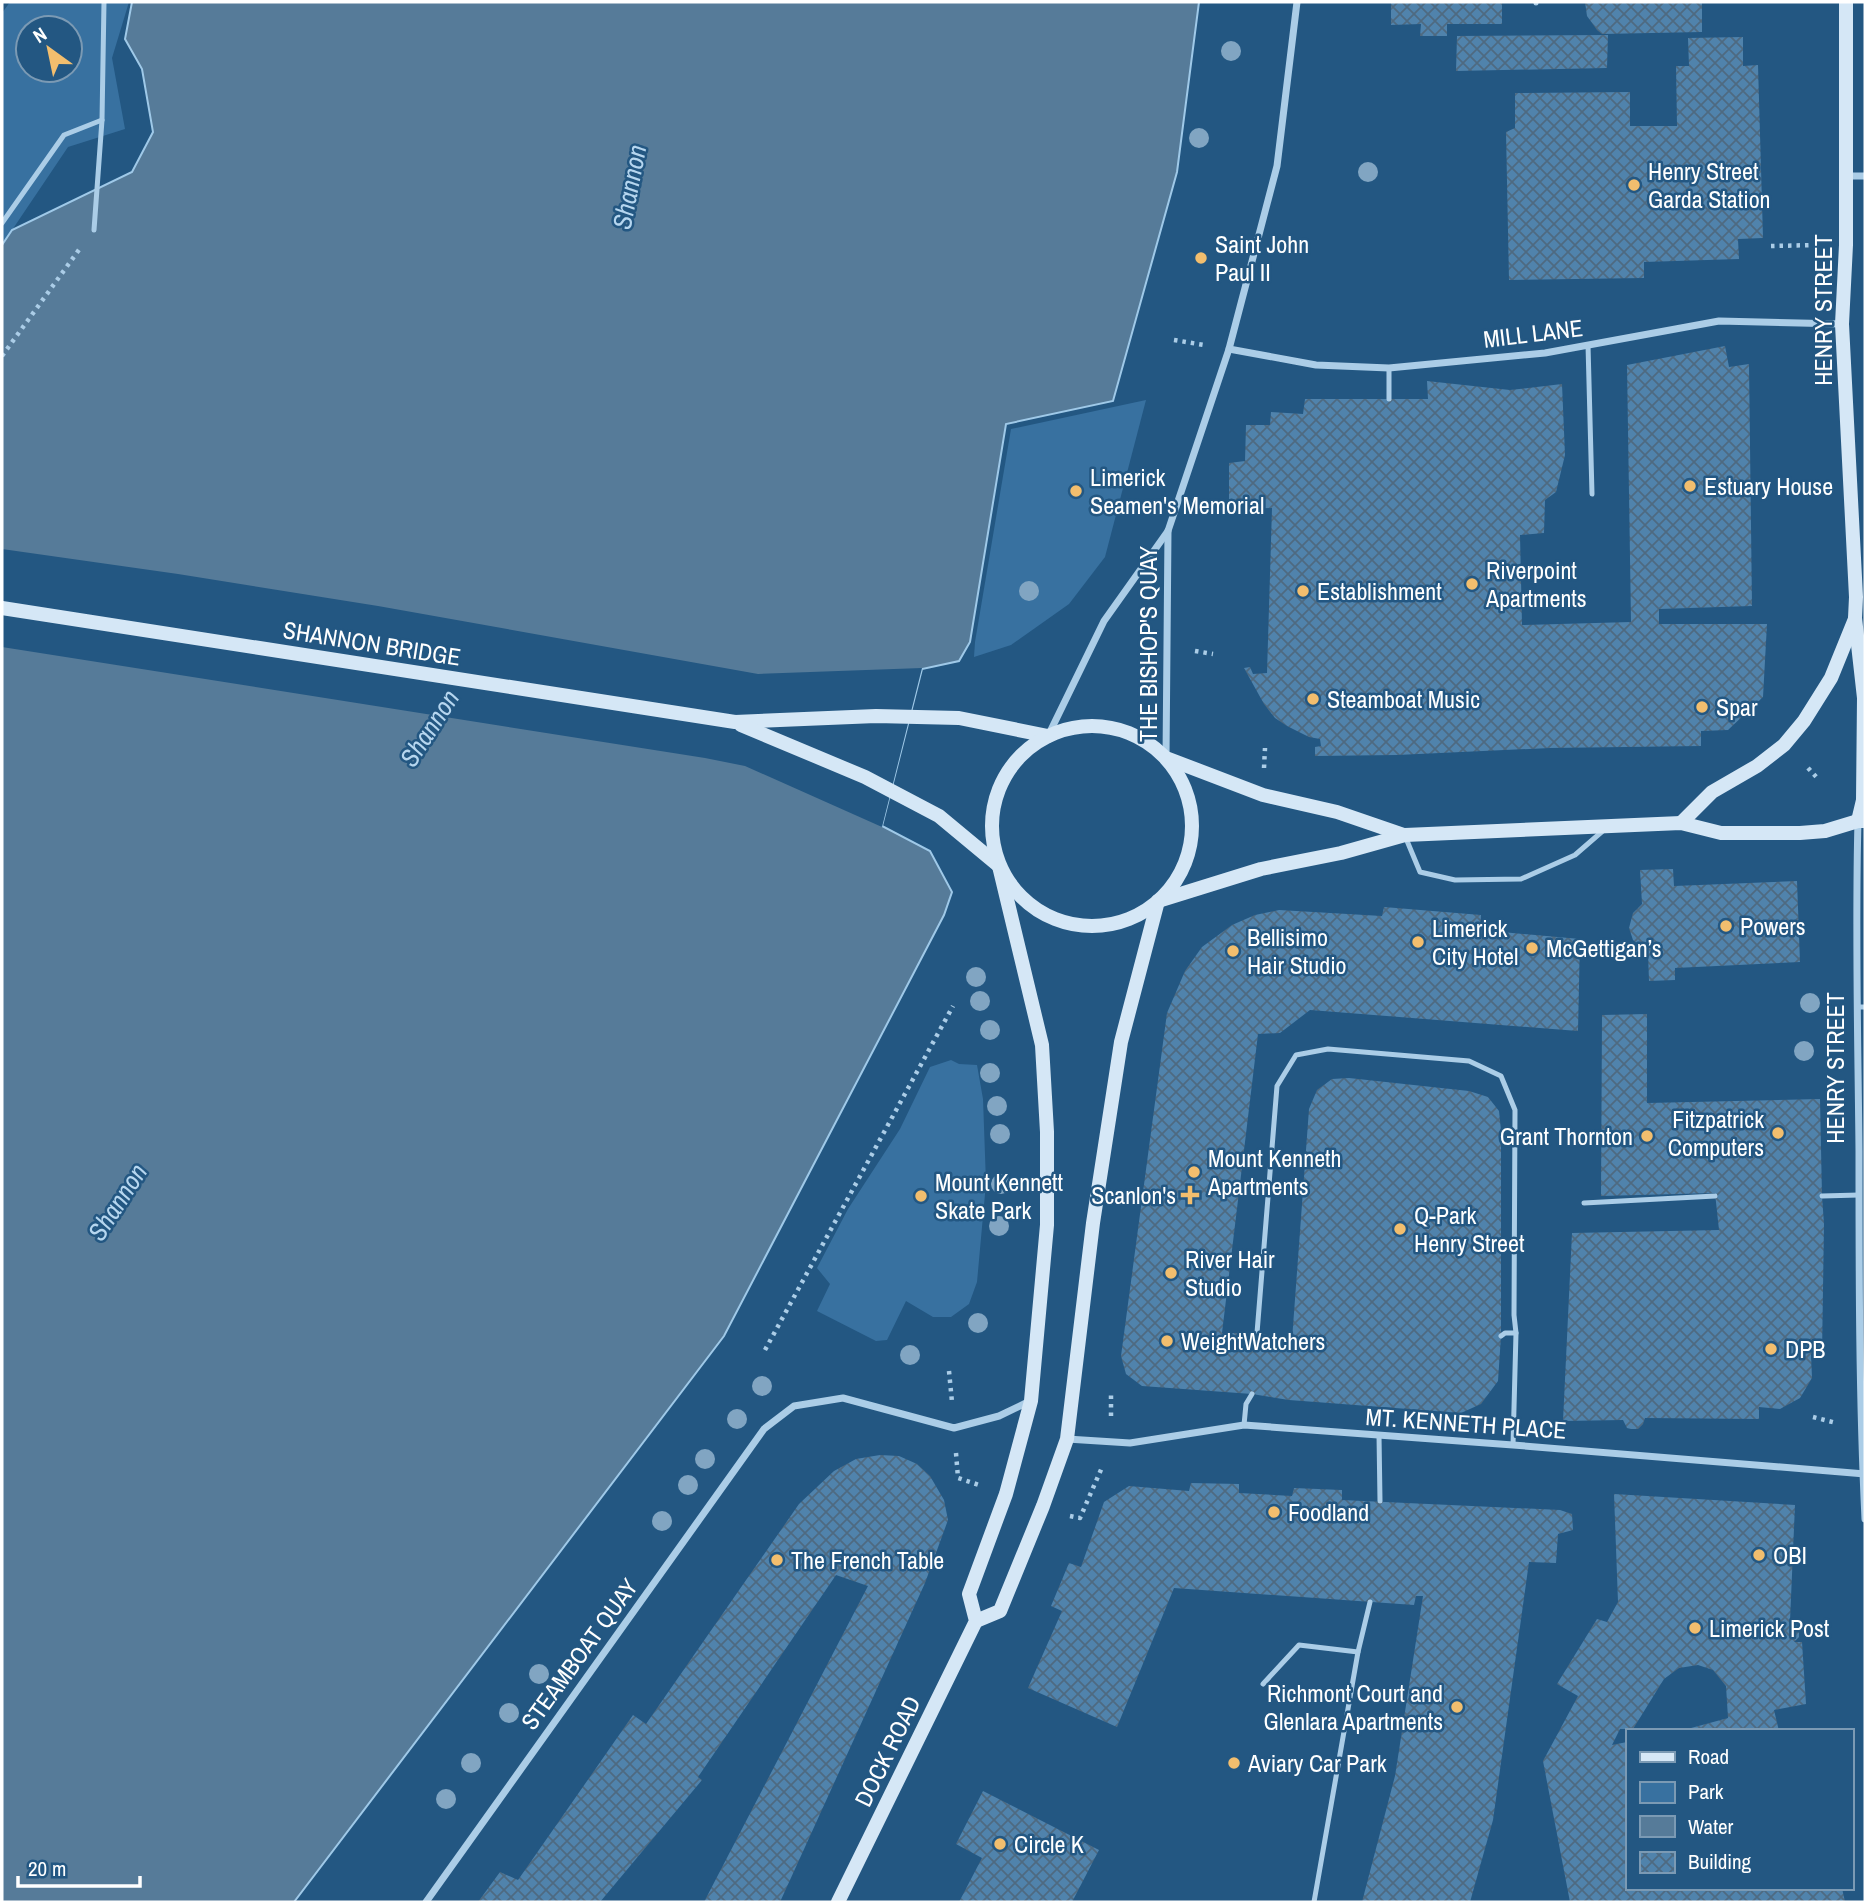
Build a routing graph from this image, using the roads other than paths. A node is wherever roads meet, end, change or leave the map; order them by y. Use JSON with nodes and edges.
{"nodes":[{"id":1,"x":104,"y":2,"type":"edge"},
{"id":2,"x":1297,"y":2,"type":"edge"},
{"id":3,"x":1846,"y":2,"type":"edge"},
{"id":4,"x":102,"y":120,"type":"junction"},
{"id":5,"x":1847,"y":176,"type":"junction"},
{"id":6,"x":1865,"y":176,"type":"edge"},
{"id":7,"x":2,"y":223,"type":"edge"},
{"id":8,"x":94,"y":230,"type":"road end"},
{"id":9,"x":1842,"y":324,"type":"junction"},
{"id":10,"x":1588,"y":345,"type":"junction"},
{"id":11,"x":1229,"y":349,"type":"junction"},
{"id":12,"x":1389,"y":368,"type":"junction"},
{"id":13,"x":1389,"y":399,"type":"dead end"},
{"id":14,"x":1592,"y":494,"type":"dead end"},
{"id":15,"x":1168,"y":531,"type":"junction"},
{"id":16,"x":1861,"y":597,"type":"edge"},
{"id":17,"x":2,"y":608,"type":"edge"},
{"id":18,"x":1855,"y":618,"type":"junction"},
{"id":19,"x":735,"y":722,"type":"junction"},
{"id":20,"x":1048,"y":736,"type":"junction"},
{"id":21,"x":1166,"y":758,"type":"junction"},
{"id":22,"x":1862,"y":821,"type":"edge"},
{"id":23,"x":1681,"y":823,"type":"junction"},
{"id":24,"x":1607,"y":827,"type":"junction"},
{"id":25,"x":1405,"y":835,"type":"junction"},
{"id":26,"x":999,"y":866,"type":"junction"},
{"id":27,"x":1158,"y":901,"type":"junction"},
{"id":28,"x":1861,"y":1007,"type":"edge"},
{"id":29,"x":1859,"y":1195,"type":"junction"},
{"id":30,"x":1716,"y":1196,"type":"dead end"},
{"id":31,"x":1822,"y":1196,"type":"dead end"},
{"id":32,"x":1584,"y":1203,"type":"dead end"},
{"id":33,"x":1257,"y":1333,"type":"dead end"},
{"id":34,"x":1516,"y":1333,"type":"junction"},
{"id":35,"x":1501,"y":1336,"type":"dead end"},
{"id":36,"x":1252,"y":1394,"type":"dead end"},
{"id":37,"x":1031,"y":1401,"type":"junction"},
{"id":38,"x":1244,"y":1425,"type":"junction"},
{"id":39,"x":1378,"y":1435,"type":"junction"},
{"id":40,"x":1067,"y":1439,"type":"junction"},
{"id":41,"x":1513,"y":1445,"type":"junction"},
{"id":42,"x":1864,"y":1474,"type":"edge"},
{"id":43,"x":1380,"y":1501,"type":"dead end"},
{"id":44,"x":1865,"y":1518,"type":"edge"},
{"id":45,"x":1370,"y":1602,"type":"dead end"},
{"id":46,"x":976,"y":1621,"type":"junction"},
{"id":47,"x":1358,"y":1653,"type":"junction"},
{"id":48,"x":1263,"y":1684,"type":"dead end"},
{"id":49,"x":426,"y":1902,"type":"edge"},
{"id":50,"x":838,"y":1902,"type":"edge"},
{"id":51,"x":1314,"y":1902,"type":"edge"}],
"edges":[{"from":1,"to":4,"type":"lane"},
{"from":2,"to":11,"type":"street","name":"THE BISHOP'S QUAY"},
{"from":3,"to":5,"type":"main road","name":"HENRY STREET"},
{"from":4,"to":7,"type":"lane"},
{"from":4,"to":8,"type":"lane"},
{"from":5,"to":6,"type":"street"},
{"from":5,"to":9,"type":"main road","name":"HENRY STREET"},
{"from":9,"to":10,"type":"street","name":"MILL LANE"},
{"from":9,"to":16,"type":"main road","name":"HENRY STREET"},
{"from":10,"to":12,"type":"street","name":"MILL LANE"},
{"from":10,"to":14,"type":"lane"},
{"from":11,"to":12,"type":"street","name":"MILL LANE"},
{"from":11,"to":15,"type":"street","name":"THE BISHOP'S QUAY"},
{"from":12,"to":13,"type":"lane"},
{"from":15,"to":20,"type":"street","name":"THE BISHOP'S QUAY"},
{"from":15,"to":21,"type":"street","name":"THE BISHOP'S QUAY"},
{"from":16,"to":18,"type":"main road","name":"HENRY STREET"},
{"from":17,"to":19,"type":"main road","name":"SHANNON BRIDGE"},
{"from":18,"to":22,"type":"main road","name":"HENRY STREET"},
{"from":18,"to":23,"type":"main road","name":"HENRY STREET"},
{"from":19,"to":20,"type":"main road"},
{"from":19,"to":26,"type":"main road"},
{"from":20,"to":21,"type":"main road"},
{"from":20,"to":26,"type":"main road"},
{"from":21,"to":25,"type":"main road"},
{"from":21,"to":27,"type":"main road"},
{"from":22,"to":23,"type":"main road"},
{"from":22,"to":28,"type":"street","name":"HENRY STREET"},
{"from":23,"to":24,"type":"main road"},
{"from":24,"to":25,"type":"main road"},
{"from":24,"to":25,"type":"lane"},
{"from":25,"to":27,"type":"main road"},
{"from":26,"to":27,"type":"main road"},
{"from":26,"to":37,"type":"main road"},
{"from":27,"to":40,"type":"main road"},
{"from":28,"to":29,"type":"street","name":"HENRY STREET"},
{"from":29,"to":31,"type":"lane"},
{"from":29,"to":42,"type":"street","name":"HENRY STREET"},
{"from":30,"to":32,"type":"lane"},
{"from":33,"to":34,"type":"lane"},
{"from":34,"to":35,"type":"lane"},
{"from":34,"to":41,"type":"lane"},
{"from":36,"to":38,"type":"lane"},
{"from":37,"to":46,"type":"main road"},
{"from":37,"to":49,"type":"street","name":"STEAMBOAT QUAY"},
{"from":38,"to":39,"type":"street","name":"MT. KENNETH PLACE"},
{"from":38,"to":40,"type":"street","name":"MT. KENNETH PLACE"},
{"from":39,"to":41,"type":"street","name":"MT. KENNETH PLACE"},
{"from":39,"to":43,"type":"lane"},
{"from":40,"to":46,"type":"main road"},
{"from":41,"to":42,"type":"street","name":"MT. KENNETH PLACE"},
{"from":42,"to":44,"type":"street","name":"HENRY STREET"},
{"from":45,"to":47,"type":"lane"},
{"from":46,"to":50,"type":"main road","name":"DOCK ROAD"},
{"from":47,"to":48,"type":"lane"},
{"from":47,"to":51,"type":"lane"}]}
